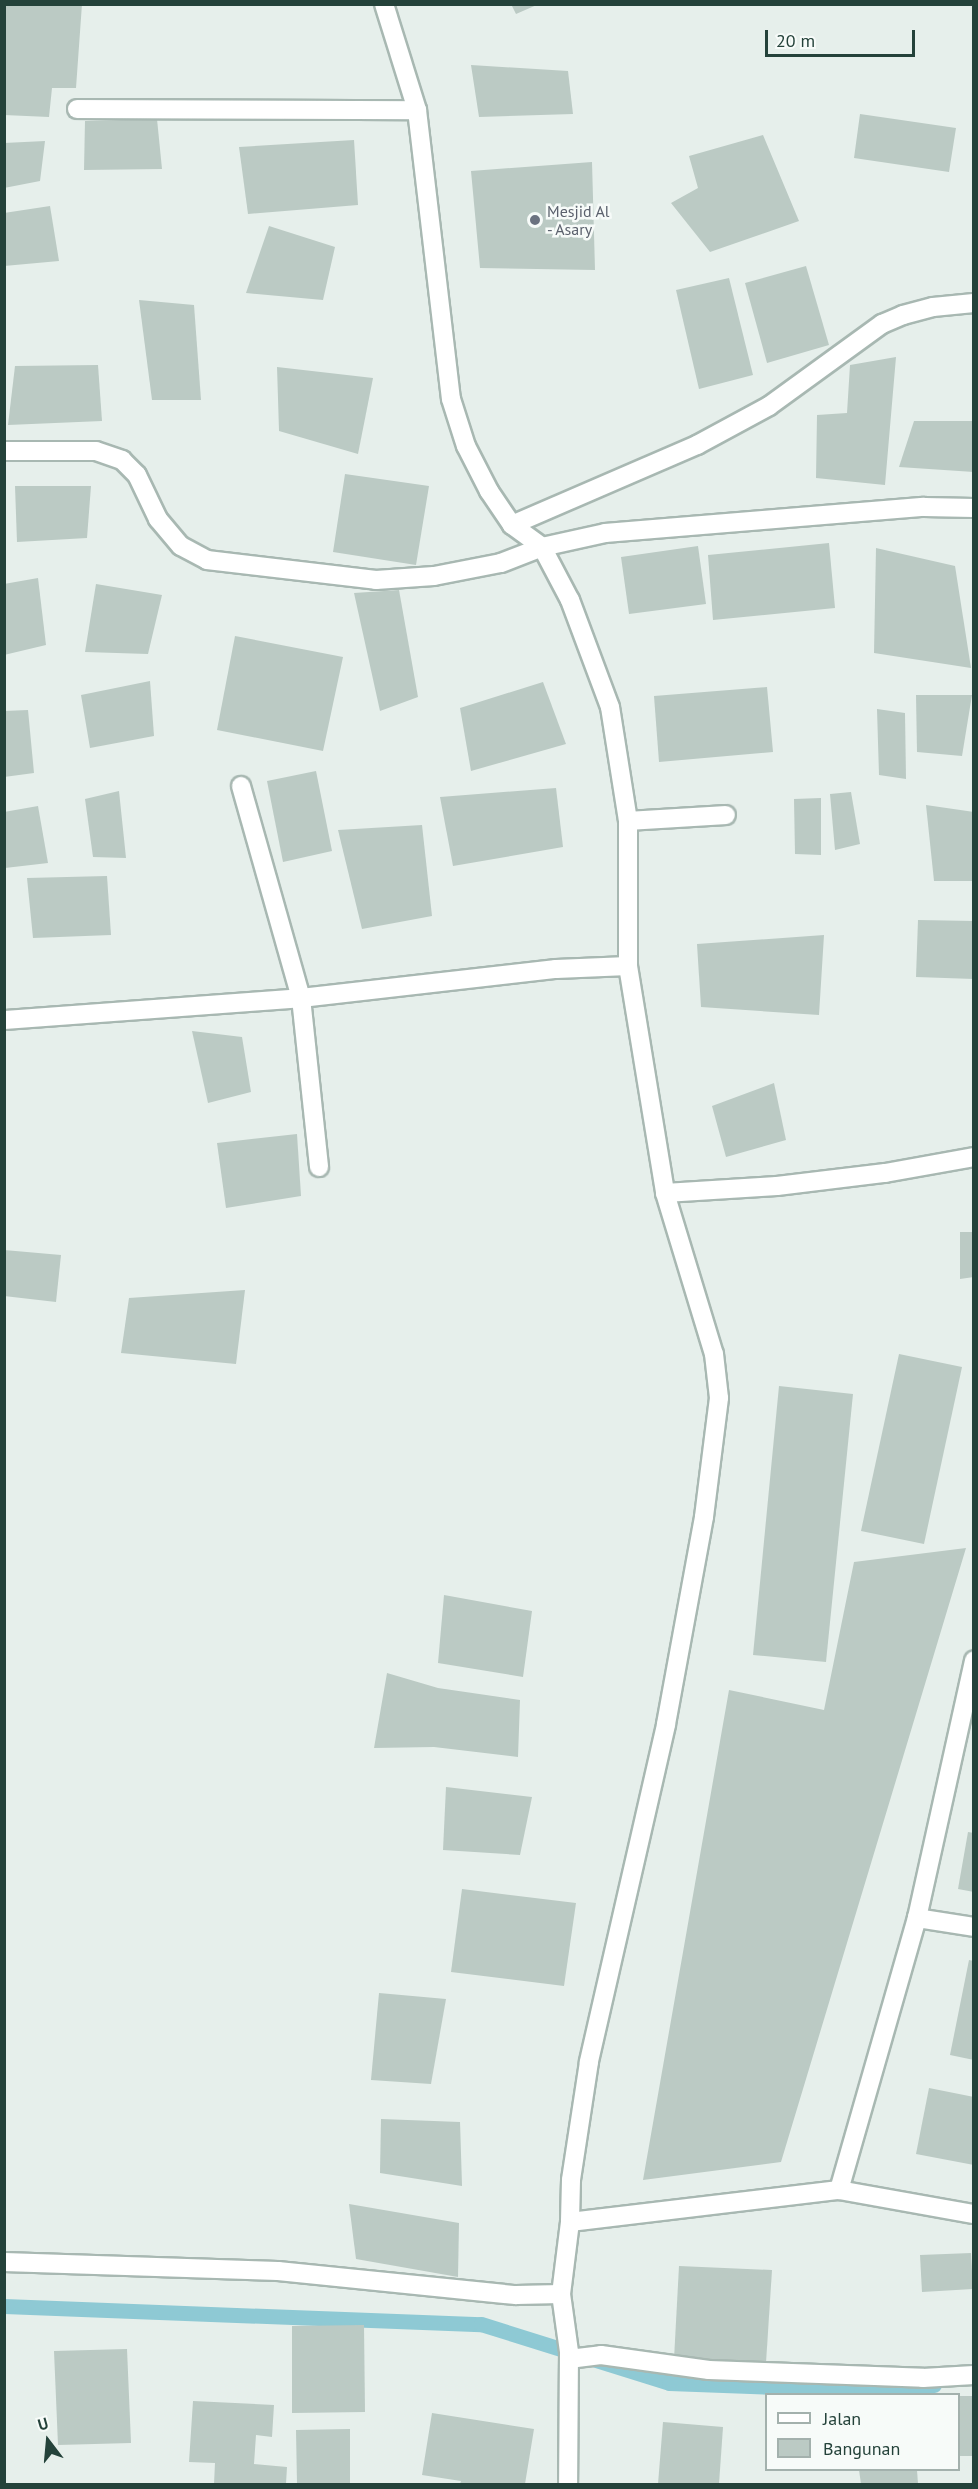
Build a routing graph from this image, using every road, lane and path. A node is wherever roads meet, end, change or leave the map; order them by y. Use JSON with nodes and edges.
{"nodes":[{"id":1,"x":384,"y":4,"type":"edge"},
{"id":2,"x":77,"y":110,"type":"dead end"},
{"id":3,"x":417,"y":110,"type":"junction"},
{"id":4,"x":974,"y":303,"type":"edge"},
{"id":5,"x":4,"y":451,"type":"edge"},
{"id":6,"x":974,"y":508,"type":"edge"},
{"id":7,"x":512,"y":525,"type":"junction"},
{"id":8,"x":542,"y":547,"type":"junction"},
{"id":9,"x":240,"y":786,"type":"dead end"},
{"id":10,"x":726,"y":816,"type":"dead end"},
{"id":11,"x":628,"y":821,"type":"junction"},
{"id":12,"x":628,"y":966,"type":"junction"},
{"id":13,"x":301,"y":998,"type":"junction"},
{"id":14,"x":4,"y":1020,"type":"edge"},
{"id":15,"x":974,"y":1157,"type":"edge"},
{"id":16,"x":319,"y":1167,"type":"dead end"},
{"id":17,"x":665,"y":1193,"type":"junction"},
{"id":18,"x":974,"y":1660,"type":"edge"},
{"id":19,"x":917,"y":1918,"type":"junction"},
{"id":20,"x":974,"y":1927,"type":"edge"},
{"id":21,"x":838,"y":2190,"type":"junction"},
{"id":22,"x":974,"y":2214,"type":"edge"},
{"id":23,"x":570,"y":2222,"type":"junction"},
{"id":24,"x":4,"y":2262,"type":"edge"},
{"id":25,"x":561,"y":2294,"type":"junction"},
{"id":26,"x":569,"y":2355,"type":"junction"},
{"id":27,"x":974,"y":2375,"type":"edge"},
{"id":28,"x":568,"y":2484,"type":"edge"}],
"edges":[{"from":1,"to":3,"type":"street"},
{"from":2,"to":3,"type":"street"},
{"from":3,"to":7,"type":"street"},
{"from":4,"to":7,"type":"street"},
{"from":5,"to":8,"type":"street"},
{"from":6,"to":8,"type":"street"},
{"from":7,"to":8,"type":"street"},
{"from":8,"to":11,"type":"street"},
{"from":9,"to":13,"type":"street"},
{"from":10,"to":11,"type":"street"},
{"from":11,"to":12,"type":"street"},
{"from":12,"to":13,"type":"street"},
{"from":12,"to":17,"type":"street"},
{"from":13,"to":14,"type":"street"},
{"from":13,"to":16,"type":"street"},
{"from":15,"to":17,"type":"street"},
{"from":17,"to":23,"type":"street"},
{"from":18,"to":19,"type":"street"},
{"from":19,"to":20,"type":"street"},
{"from":19,"to":21,"type":"street"},
{"from":21,"to":22,"type":"street"},
{"from":21,"to":23,"type":"street"},
{"from":23,"to":25,"type":"street"},
{"from":24,"to":25,"type":"street"},
{"from":25,"to":26,"type":"street"},
{"from":26,"to":27,"type":"street"},
{"from":26,"to":28,"type":"street"}]}
